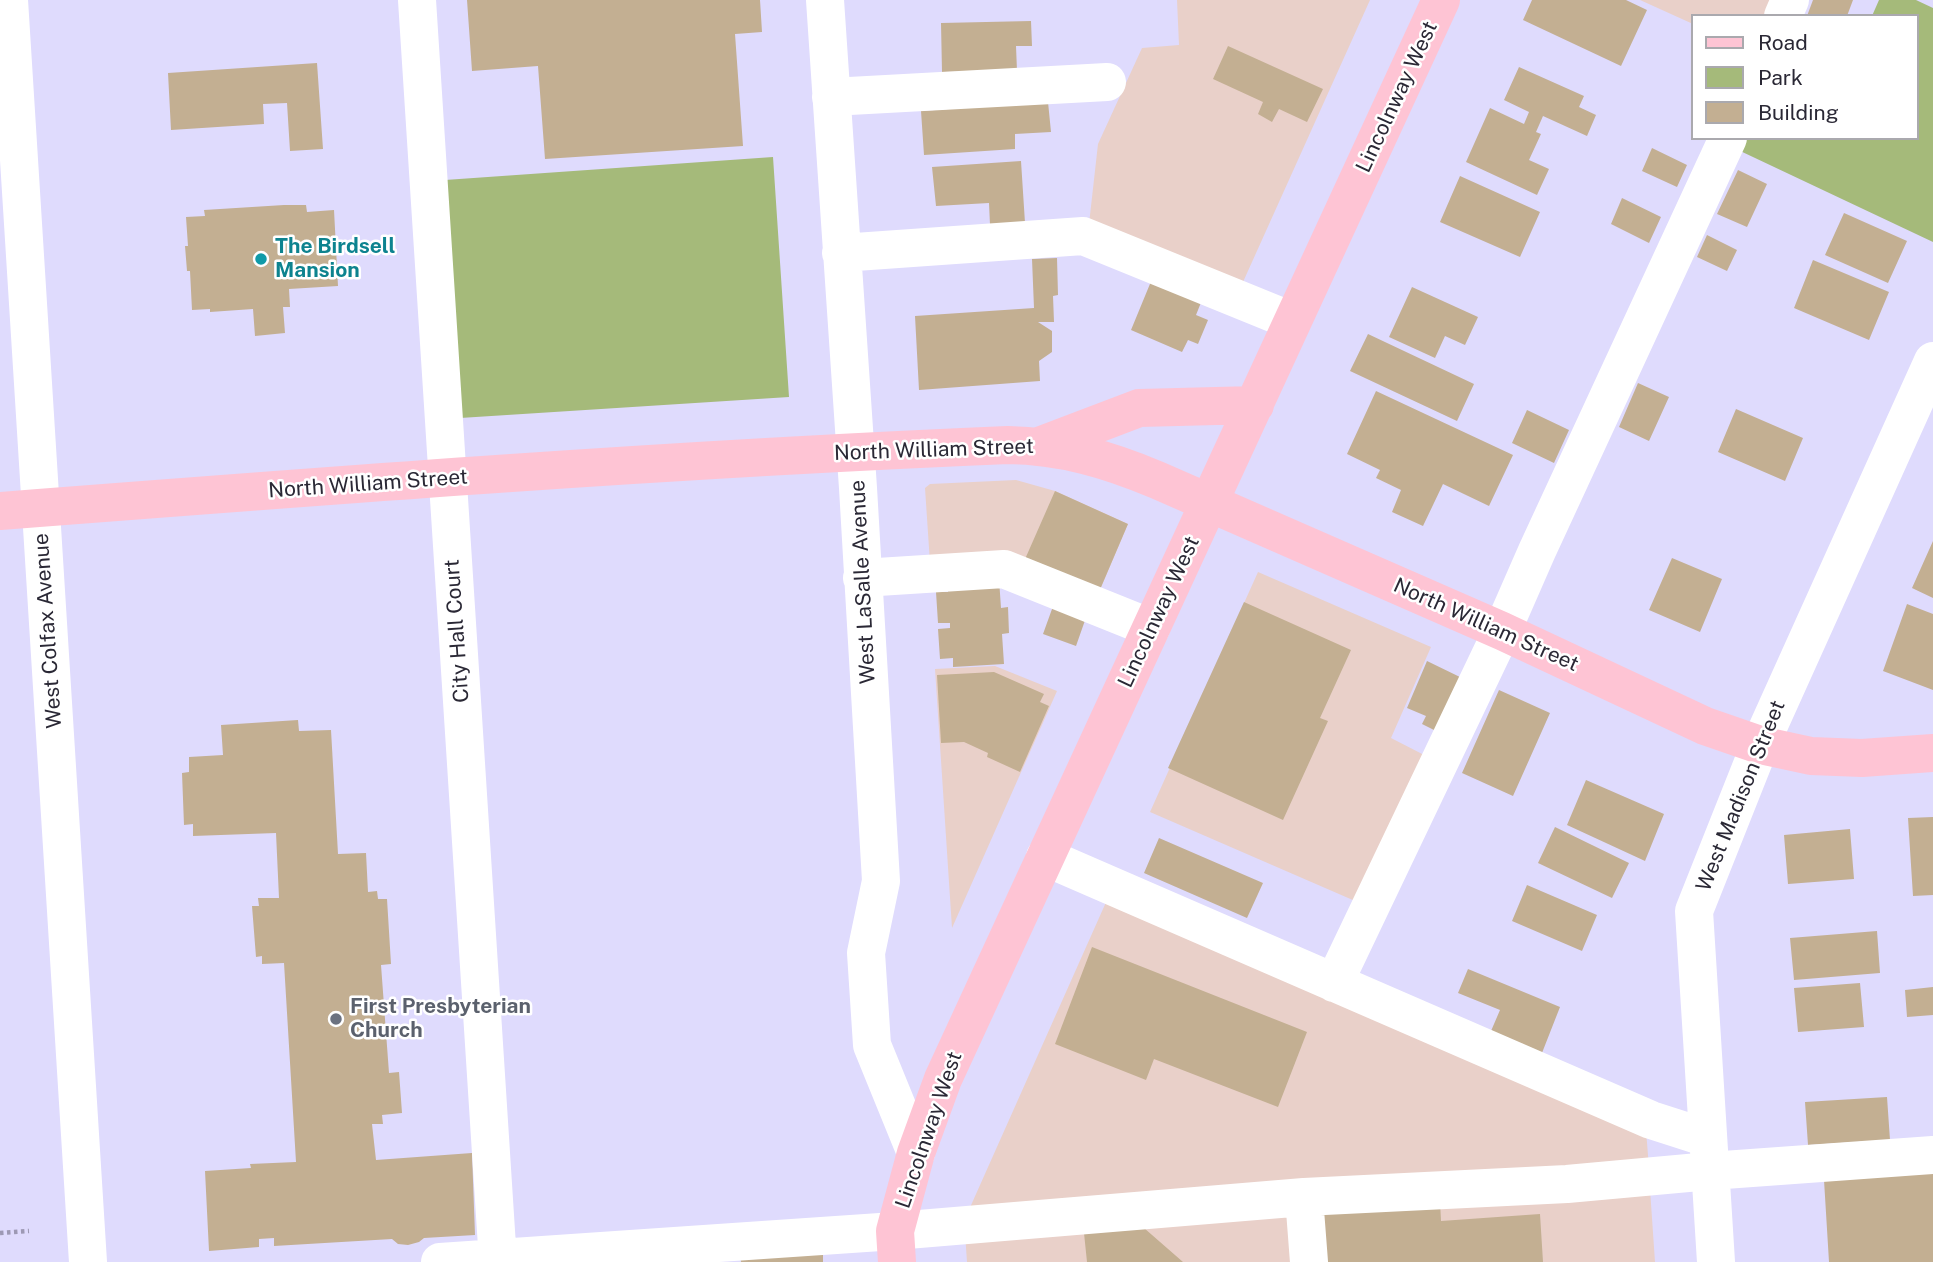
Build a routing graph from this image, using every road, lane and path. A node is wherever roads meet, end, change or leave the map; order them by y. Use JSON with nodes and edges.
{"nodes":[{"id":1,"x":9,"y":0,"type":"edge"},
{"id":2,"x":417,"y":0,"type":"edge"},
{"id":3,"x":825,"y":0,"type":"edge"},
{"id":4,"x":1441,"y":0,"type":"edge"},
{"id":5,"x":1107,"y":82,"type":"dead end"},
{"id":6,"x":831,"y":97,"type":"junction"},
{"id":7,"x":1727,"y":140,"type":"edge"},
{"id":8,"x":841,"y":253,"type":"junction"},
{"id":9,"x":1292,"y":321,"type":"junction"},
{"id":10,"x":1929,"y":378,"type":"edge"},
{"id":11,"x":1255,"y":405,"type":"junction"},
{"id":12,"x":1039,"y":446,"type":"junction"},
{"id":13,"x":855,"y":452,"type":"junction"},
{"id":14,"x":448,"y":478,"type":"junction"},
{"id":15,"x":1209,"y":502,"type":"junction"},
{"id":16,"x":40,"y":508,"type":"junction"},
{"id":17,"x":0,"y":511,"type":"edge"},
{"id":18,"x":862,"y":578,"type":"junction"},
{"id":19,"x":1151,"y":628,"type":"junction"},
{"id":20,"x":1502,"y":631,"type":"junction"},
{"id":21,"x":1760,"y":745,"type":"junction"},
{"id":22,"x":1933,"y":753,"type":"edge"},
{"id":23,"x":1045,"y":857,"type":"junction"},
{"id":24,"x":1334,"y":983,"type":"junction"},
{"id":25,"x":916,"y":1153,"type":"junction"},
{"id":26,"x":1709,"y":1155,"type":"junction"},
{"id":27,"x":1933,"y":1155,"type":"edge"},
{"id":28,"x":1304,"y":1197,"type":"junction"},
{"id":29,"x":29,"y":1231,"type":"dead end"},
{"id":30,"x":0,"y":1233,"type":"edge"},
{"id":31,"x":896,"y":1246,"type":"edge"},
{"id":32,"x":498,"y":1260,"type":"edge"},
{"id":33,"x":88,"y":1262,"type":"edge"},
{"id":34,"x":440,"y":1262,"type":"edge"},
{"id":35,"x":1309,"y":1262,"type":"edge"},
{"id":36,"x":1716,"y":1262,"type":"edge"}],
"edges":[{"from":1,"to":16,"type":"street","name":"West Colfax Avenue"},
{"from":2,"to":14,"type":"street","name":"City Hall Court"},
{"from":3,"to":6,"type":"street","name":"West LaSalle Avenue"},
{"from":4,"to":9,"type":"main road","name":"Lincolnway West"},
{"from":5,"to":6,"type":"street"},
{"from":6,"to":8,"type":"street","name":"West LaSalle Avenue"},
{"from":7,"to":20,"type":"street"},
{"from":8,"to":9,"type":"street"},
{"from":8,"to":13,"type":"street","name":"West LaSalle Avenue"},
{"from":9,"to":11,"type":"main road","name":"Lincolnway West"},
{"from":10,"to":21,"type":"street","name":"West Madison Street"},
{"from":11,"to":12,"type":"main road"},
{"from":11,"to":15,"type":"main road","name":"Lincolnway West"},
{"from":12,"to":13,"type":"main road","name":"North William Street"},
{"from":12,"to":15,"type":"main road","name":"North William Street"},
{"from":13,"to":14,"type":"main road","name":"North William Street"},
{"from":13,"to":18,"type":"street","name":"West LaSalle Avenue"},
{"from":14,"to":16,"type":"main road","name":"North William Street"},
{"from":14,"to":32,"type":"street","name":"City Hall Court"},
{"from":15,"to":19,"type":"main road","name":"Lincolnway West"},
{"from":15,"to":20,"type":"main road","name":"North William Street"},
{"from":16,"to":17,"type":"main road","name":"North William Street"},
{"from":16,"to":33,"type":"street","name":"West Colfax Avenue"},
{"from":18,"to":19,"type":"street"},
{"from":18,"to":25,"type":"street","name":"West LaSalle Avenue"},
{"from":19,"to":23,"type":"main road","name":"Lincolnway West"},
{"from":20,"to":21,"type":"main road","name":"North William Street"},
{"from":20,"to":24,"type":"street"},
{"from":21,"to":22,"type":"main road","name":"North William Street"},
{"from":21,"to":26,"type":"street","name":"West Madison Street"},
{"from":23,"to":24,"type":"street"},
{"from":23,"to":25,"type":"main road","name":"Lincolnway West"},
{"from":24,"to":26,"type":"street"},
{"from":25,"to":31,"type":"main road","name":"Lincolnway West"},
{"from":26,"to":27,"type":"street"},
{"from":26,"to":28,"type":"street"},
{"from":26,"to":36,"type":"street","name":"West Madison Street"},
{"from":28,"to":31,"type":"street"},
{"from":28,"to":35,"type":"street"},
{"from":29,"to":30,"type":"path"},
{"from":31,"to":32,"type":"street"},
{"from":32,"to":34,"type":"street"}]}
